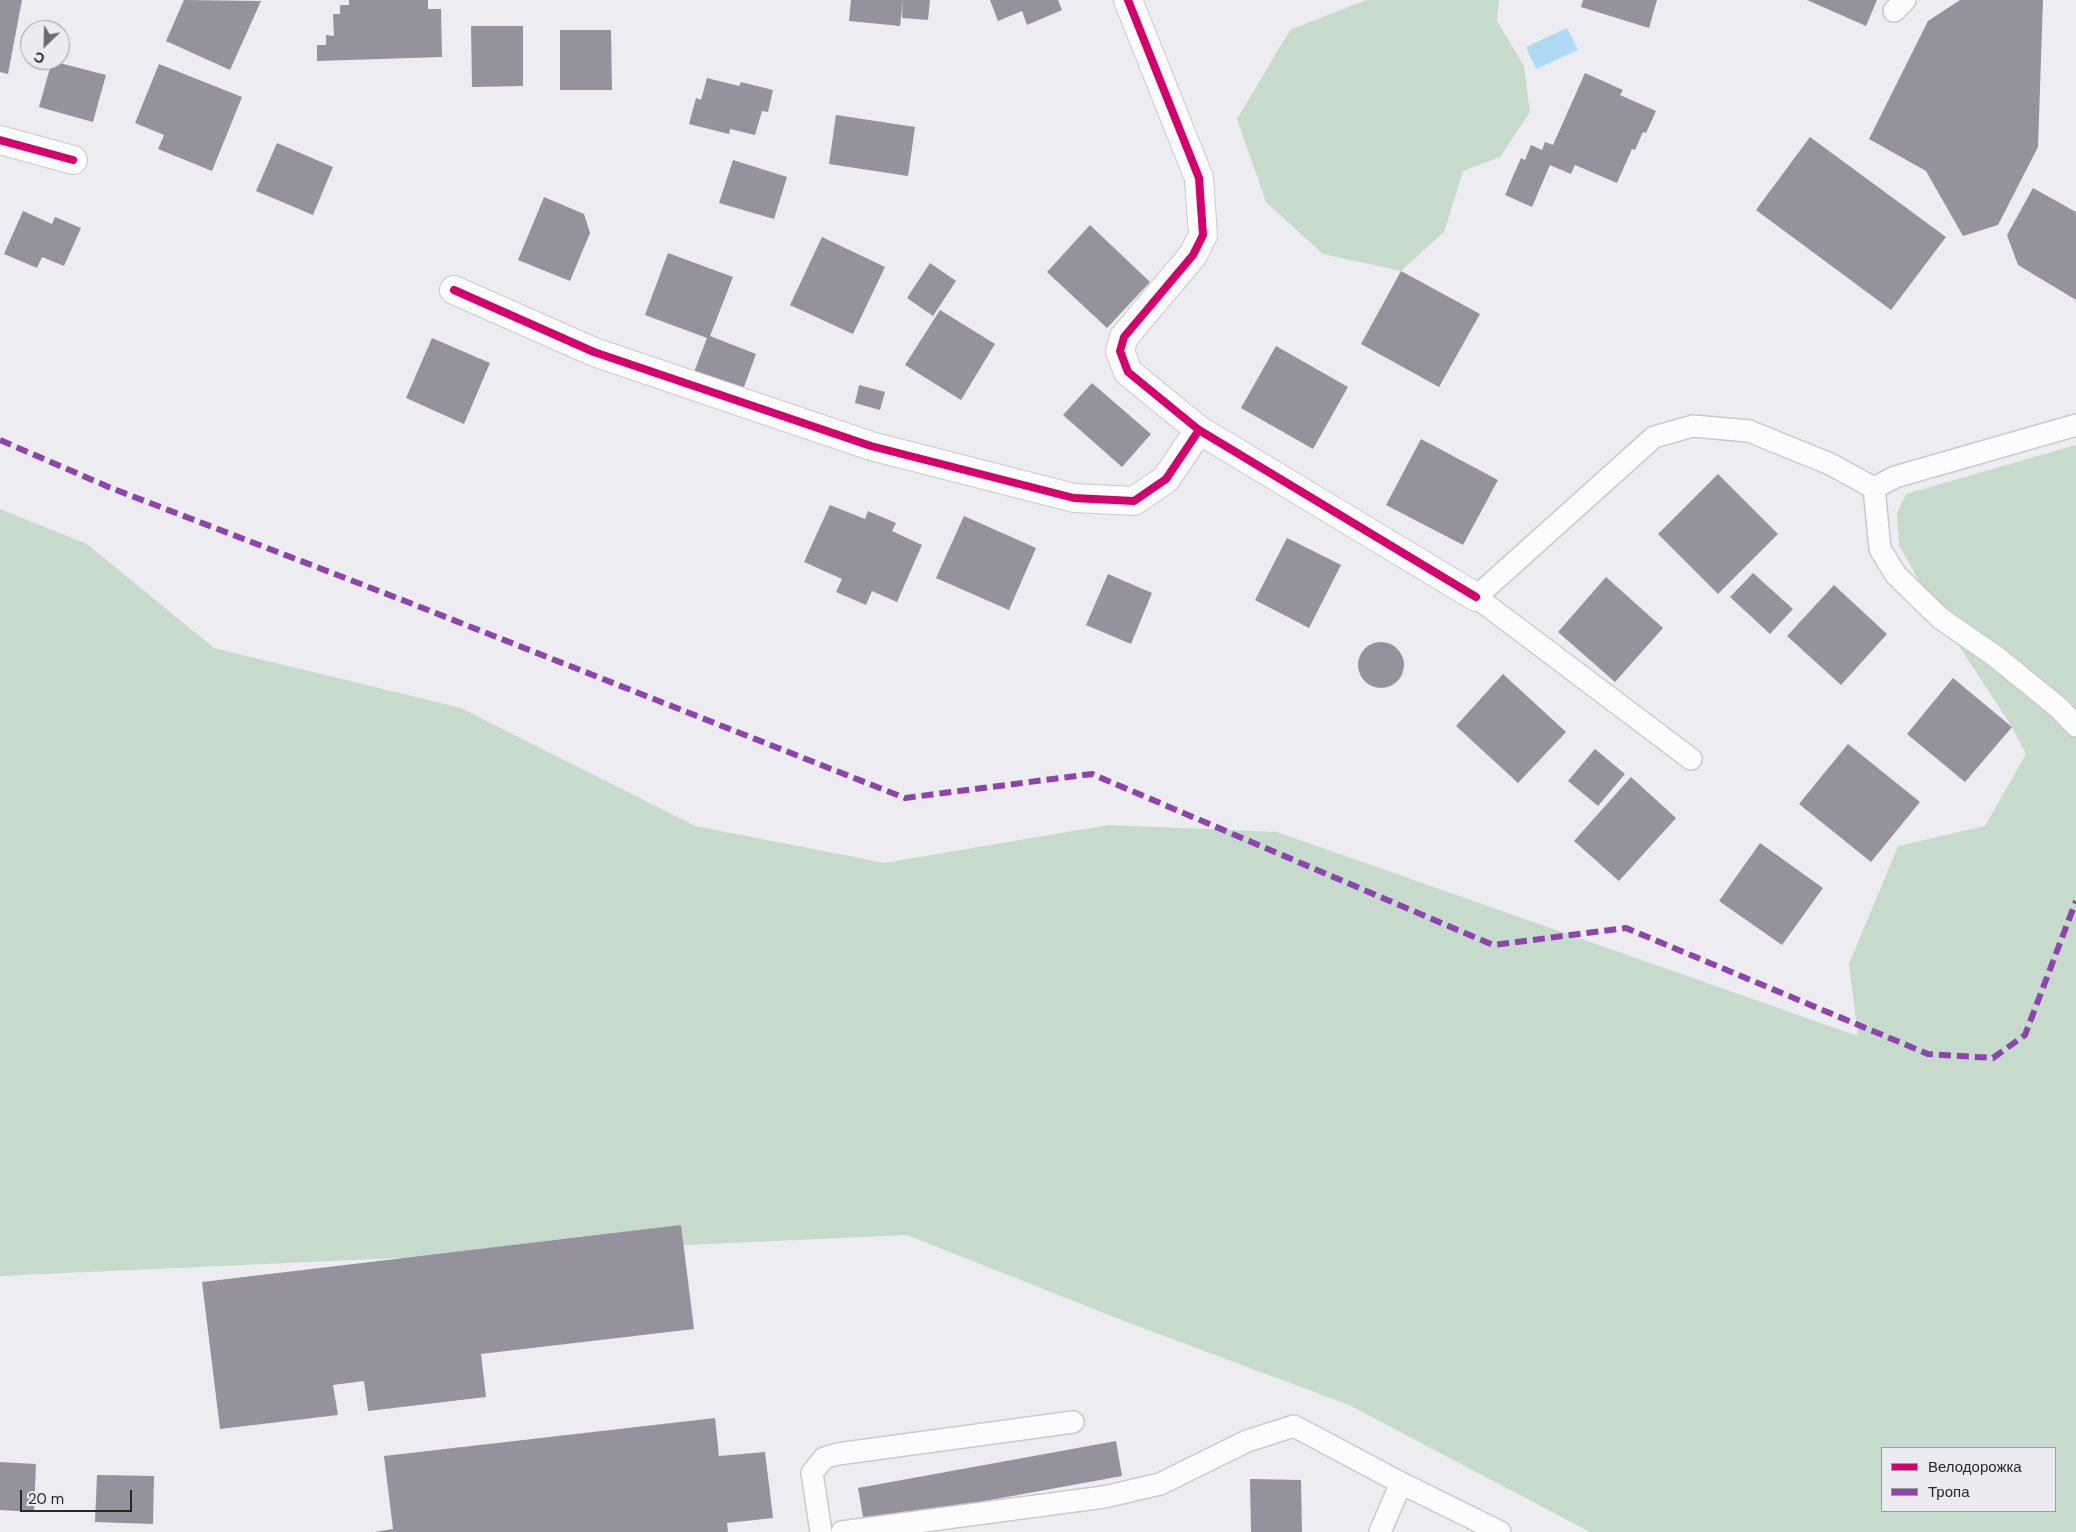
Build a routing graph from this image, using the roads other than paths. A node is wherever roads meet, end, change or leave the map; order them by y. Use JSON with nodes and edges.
{"nodes":[{"id":1,"x":1128,"y":0,"type":"edge"},
{"id":2,"x":0,"y":140,"type":"edge"},
{"id":3,"x":72,"y":160,"type":"dead end"},
{"id":4,"x":454,"y":290,"type":"dead end"},
{"id":5,"x":2076,"y":425,"type":"edge"},
{"id":6,"x":1200,"y":430,"type":"junction"},
{"id":7,"x":1874,"y":488,"type":"junction"},
{"id":8,"x":1476,"y":597,"type":"junction"},
{"id":9,"x":2076,"y":726,"type":"edge"},
{"id":10,"x":1691,"y":759,"type":"dead end"},
{"id":11,"x":1073,"y":1422,"type":"dead end"},
{"id":12,"x":1401,"y":1484,"type":"junction"},
{"id":13,"x":821,"y":1532,"type":"edge"},
{"id":14,"x":842,"y":1532,"type":"edge"},
{"id":15,"x":1380,"y":1532,"type":"edge"},
{"id":16,"x":1500,"y":1532,"type":"edge"}],
"edges":[{"from":1,"to":6,"type":"street"},
{"from":2,"to":3,"type":"street"},
{"from":4,"to":6,"type":"street"},
{"from":5,"to":7,"type":"lane"},
{"from":6,"to":8,"type":"street"},
{"from":7,"to":8,"type":"lane"},
{"from":7,"to":9,"type":"lane"},
{"from":8,"to":10,"type":"lane"},
{"from":11,"to":13,"type":"lane"},
{"from":12,"to":14,"type":"lane"},
{"from":12,"to":15,"type":"lane"},
{"from":12,"to":16,"type":"lane"}]}
